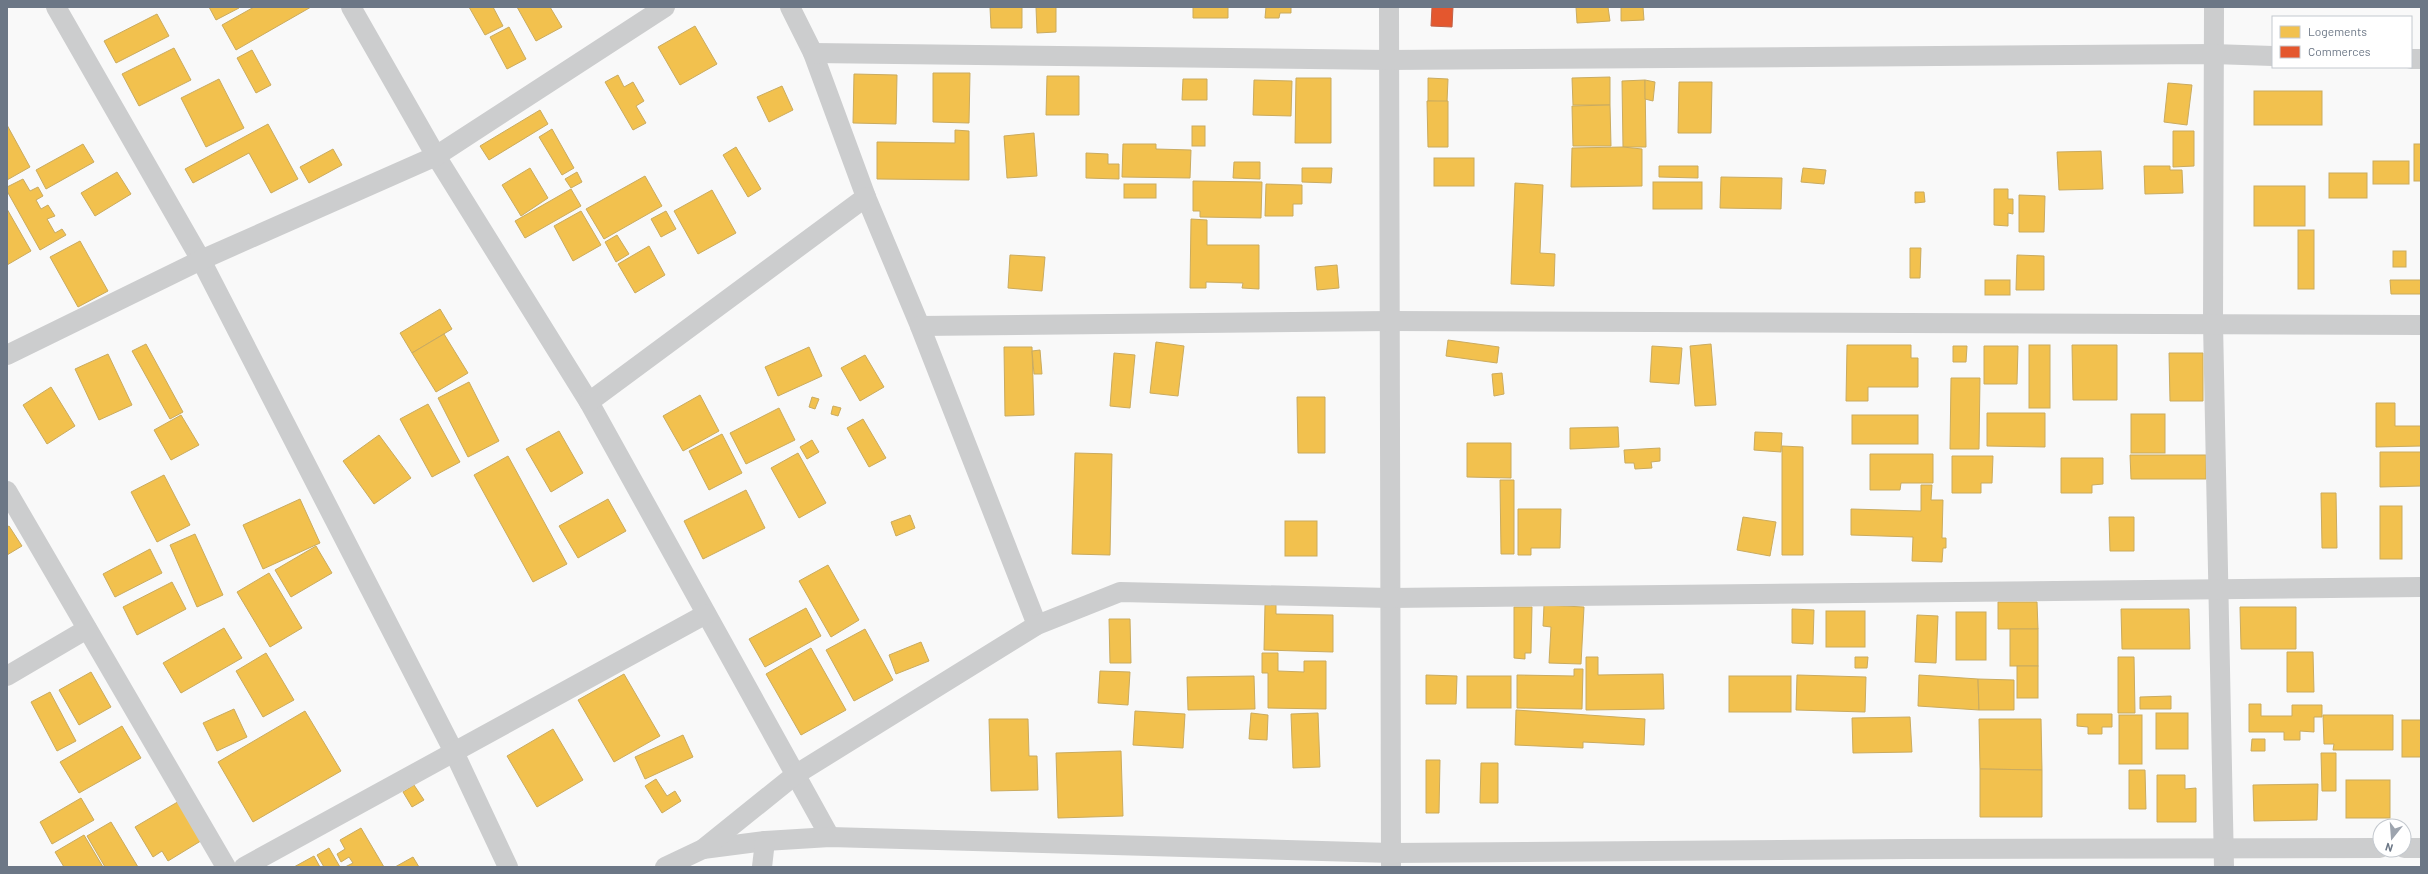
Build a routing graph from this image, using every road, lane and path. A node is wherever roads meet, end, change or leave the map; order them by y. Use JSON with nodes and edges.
{"nodes":[{"id":1,"x":56,"y":7,"type":"edge"},
{"id":2,"x":351,"y":7,"type":"edge"},
{"id":3,"x":665,"y":7,"type":"edge"},
{"id":4,"x":790,"y":7,"type":"edge"},
{"id":5,"x":1389,"y":7,"type":"edge"},
{"id":6,"x":2214,"y":7,"type":"edge"},
{"id":7,"x":813,"y":53,"type":"junction"},
{"id":8,"x":2213,"y":54,"type":"junction"},
{"id":9,"x":2272,"y":56,"type":"edge"},
{"id":10,"x":1389,"y":60,"type":"junction"},
{"id":11,"x":436,"y":156,"type":"junction"},
{"id":12,"x":866,"y":197,"type":"junction"},
{"id":13,"x":201,"y":260,"type":"junction"},
{"id":14,"x":1389,"y":320,"type":"junction"},
{"id":15,"x":2213,"y":323,"type":"junction"},
{"id":16,"x":2421,"y":325,"type":"edge"},
{"id":17,"x":920,"y":326,"type":"junction"},
{"id":18,"x":7,"y":355,"type":"edge"},
{"id":19,"x":589,"y":402,"type":"junction"},
{"id":20,"x":7,"y":491,"type":"edge"},
{"id":21,"x":2421,"y":587,"type":"edge"},
{"id":22,"x":2220,"y":588,"type":"junction"},
{"id":23,"x":1390,"y":598,"type":"junction"},
{"id":24,"x":706,"y":614,"type":"junction"},
{"id":25,"x":1038,"y":625,"type":"junction"},
{"id":26,"x":87,"y":629,"type":"junction"},
{"id":27,"x":7,"y":676,"type":"edge"},
{"id":28,"x":454,"y":752,"type":"junction"},
{"id":29,"x":795,"y":775,"type":"junction"},
{"id":30,"x":830,"y":837,"type":"junction"},
{"id":31,"x":765,"y":841,"type":"junction"},
{"id":32,"x":703,"y":849,"type":"junction"},
{"id":33,"x":2372,"y":849,"type":"edge"},
{"id":34,"x":2224,"y":858,"type":"edge"},
{"id":35,"x":1391,"y":860,"type":"edge"},
{"id":36,"x":226,"y":867,"type":"edge"},
{"id":37,"x":244,"y":867,"type":"edge"},
{"id":38,"x":508,"y":867,"type":"edge"},
{"id":39,"x":665,"y":867,"type":"edge"},
{"id":40,"x":762,"y":867,"type":"edge"}],
"edges":[{"from":1,"to":13,"type":"street"},
{"from":2,"to":11,"type":"street"},
{"from":3,"to":11,"type":"street"},
{"from":4,"to":7,"type":"street"},
{"from":5,"to":10,"type":"street"},
{"from":6,"to":8,"type":"street"},
{"from":7,"to":10,"type":"street"},
{"from":7,"to":12,"type":"street"},
{"from":8,"to":9,"type":"street"},
{"from":8,"to":10,"type":"street"},
{"from":8,"to":15,"type":"street"},
{"from":10,"to":14,"type":"street"},
{"from":11,"to":13,"type":"street"},
{"from":11,"to":19,"type":"street"},
{"from":12,"to":17,"type":"street"},
{"from":12,"to":19,"type":"street"},
{"from":13,"to":18,"type":"street"},
{"from":13,"to":28,"type":"street"},
{"from":14,"to":15,"type":"street"},
{"from":14,"to":17,"type":"street"},
{"from":14,"to":23,"type":"street"},
{"from":15,"to":16,"type":"street"},
{"from":15,"to":22,"type":"street"},
{"from":17,"to":25,"type":"street"},
{"from":19,"to":24,"type":"street"},
{"from":20,"to":26,"type":"street"},
{"from":21,"to":22,"type":"street"},
{"from":22,"to":23,"type":"street"},
{"from":22,"to":34,"type":"street"},
{"from":23,"to":25,"type":"street"},
{"from":23,"to":35,"type":"street"},
{"from":24,"to":28,"type":"street"},
{"from":24,"to":29,"type":"street"},
{"from":25,"to":29,"type":"street"},
{"from":26,"to":27,"type":"street"},
{"from":26,"to":36,"type":"street"},
{"from":28,"to":37,"type":"street"},
{"from":28,"to":38,"type":"street"},
{"from":29,"to":30,"type":"street"},
{"from":29,"to":32,"type":"street"},
{"from":30,"to":31,"type":"street"},
{"from":30,"to":35,"type":"street"},
{"from":31,"to":32,"type":"street"},
{"from":31,"to":40,"type":"street"},
{"from":32,"to":39,"type":"street"},
{"from":33,"to":34,"type":"street"},
{"from":34,"to":35,"type":"street"}]}
